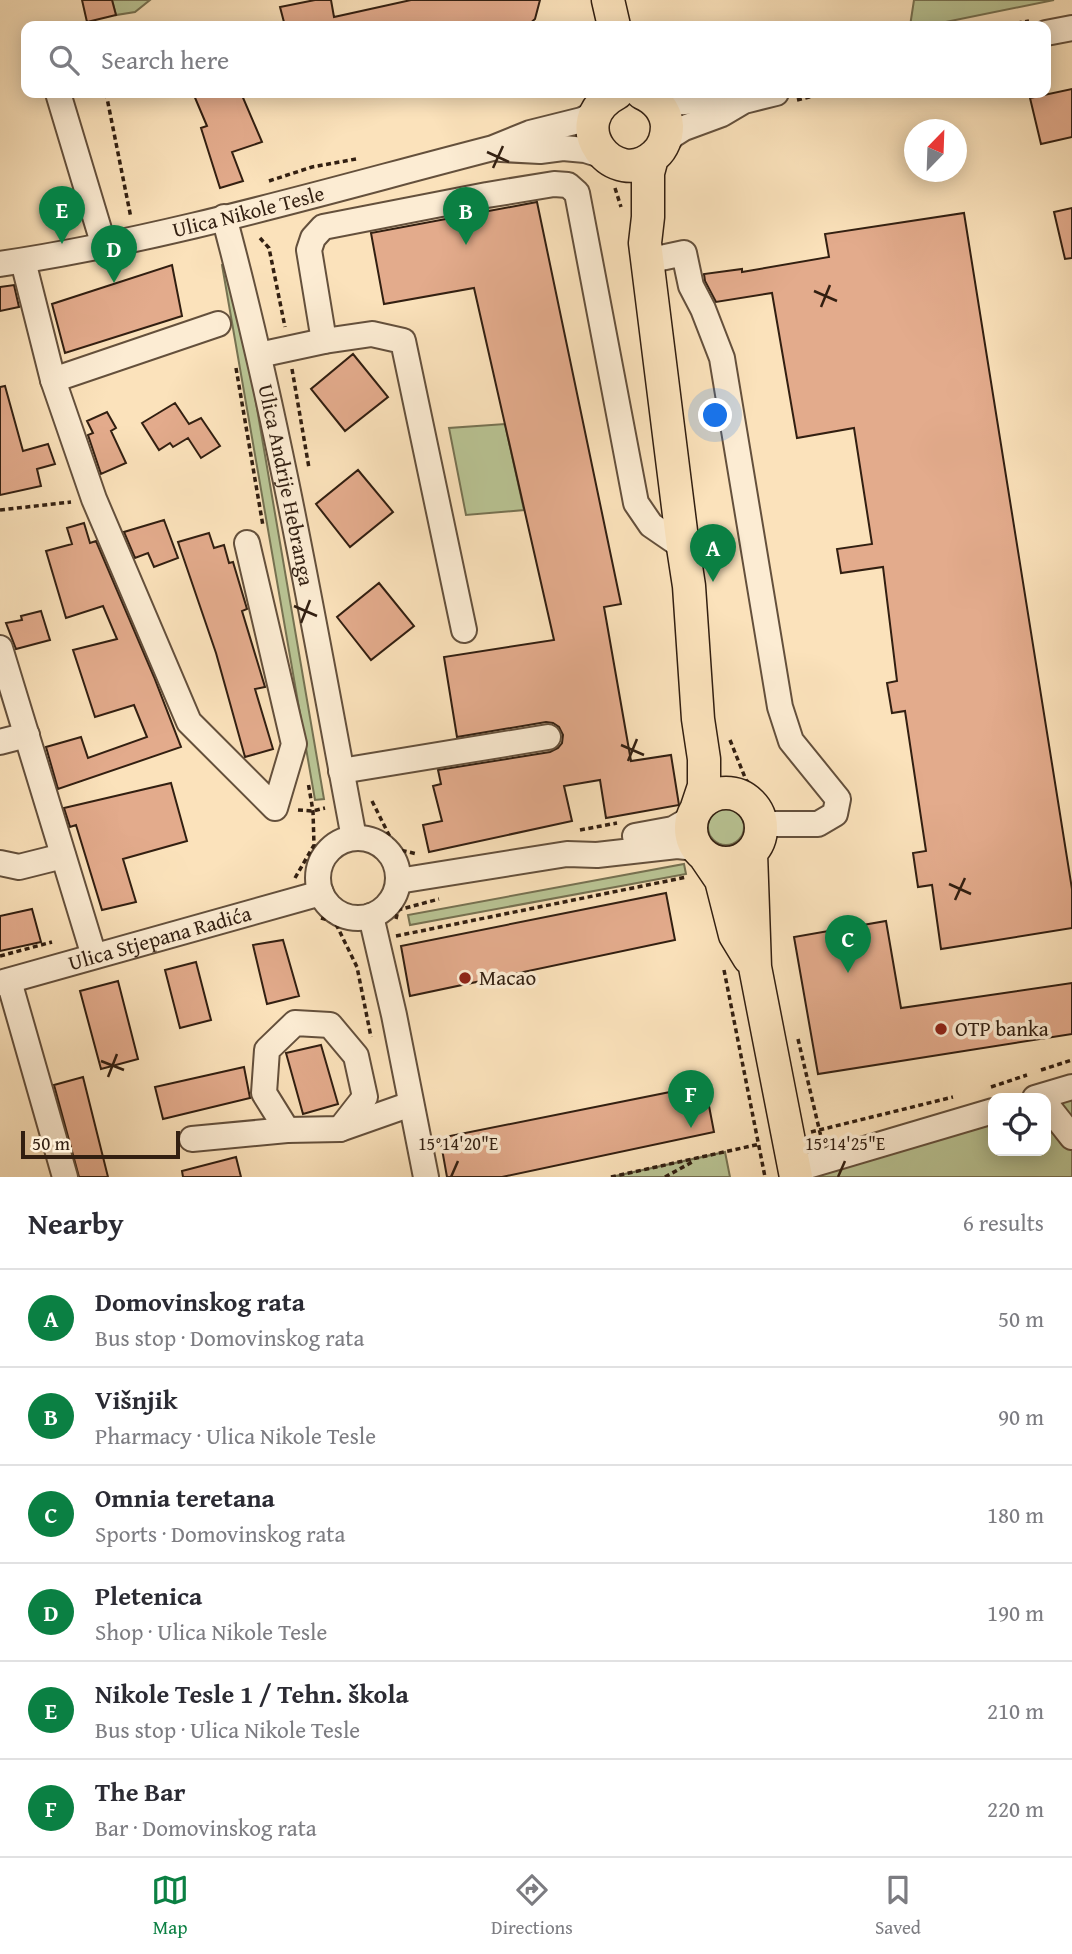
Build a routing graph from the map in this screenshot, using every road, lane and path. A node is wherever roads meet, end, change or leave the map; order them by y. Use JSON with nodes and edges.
{"nodes":[{"id":1,"x":1072,"y":27,"type":"edge"},
{"id":2,"x":1051,"y":32,"type":"edge"},
{"id":3,"x":60,"y":98,"type":"edge"},
{"id":4,"x":107,"y":98,"type":"edge"},
{"id":5,"x":649,"y":98,"type":"edge"},
{"id":6,"x":656,"y":98,"type":"edge"},
{"id":7,"x":756,"y":98,"type":"edge"},
{"id":8,"x":607,"y":99,"type":"edge"},
{"id":9,"x":744,"y":101,"type":"junction"},
{"id":10,"x":493,"y":148,"type":"junction"},
{"id":11,"x":658,"y":152,"type":"junction"},
{"id":12,"x":611,"y":160,"type":"junction"},
{"id":13,"x":224,"y":217,"type":"junction"},
{"id":14,"x":136,"y":239,"type":"junction"},
{"id":15,"x":104,"y":246,"type":"junction"},
{"id":16,"x":646,"y":252,"type":"junction"},
{"id":17,"x":11,"y":263,"type":"edge"},
{"id":18,"x":218,"y":324,"type":"dead end"},
{"id":19,"x":324,"y":341,"type":"junction"},
{"id":20,"x":259,"y":355,"type":"junction"},
{"id":21,"x":53,"y":380,"type":"junction"},
{"id":22,"x":93,"y":499,"type":"junction"},
{"id":23,"x":0,"y":510,"type":"edge"},
{"id":24,"x":247,"y":543,"type":"dead end"},
{"id":25,"x":683,"y":547,"type":"junction"},
{"id":26,"x":464,"y":630,"type":"dead end"},
{"id":27,"x":0,"y":648,"type":"edge"},
{"id":28,"x":696,"y":681,"type":"junction"},
{"id":29,"x":27,"y":735,"type":"junction"},
{"id":30,"x":548,"y":737,"type":"dead end"},
{"id":31,"x":0,"y":742,"type":"edge"},
{"id":32,"x":341,"y":771,"type":"junction"},
{"id":33,"x":368,"y":793,"type":"dead end"},
{"id":34,"x":739,"y":795,"type":"junction"},
{"id":35,"x":313,"y":811,"type":"dead end"},
{"id":36,"x":622,"y":822,"type":"dead end"},
{"id":37,"x":354,"y":838,"type":"junction"},
{"id":38,"x":756,"y":839,"type":"junction"},
{"id":39,"x":697,"y":841,"type":"junction"},
{"id":40,"x":569,"y":843,"type":"junction"},
{"id":41,"x":420,"y":854,"type":"dead end"},
{"id":42,"x":63,"y":856,"type":"junction"},
{"id":43,"x":0,"y":863,"type":"edge"},
{"id":44,"x":294,"y":880,"type":"dead end"},
{"id":45,"x":398,"y":881,"type":"junction"},
{"id":46,"x":448,"y":897,"type":"dead end"},
{"id":47,"x":317,"y":904,"type":"junction"},
{"id":48,"x":371,"y":916,"type":"junction"},
{"id":49,"x":91,"y":945,"type":"junction"},
{"id":50,"x":0,"y":956,"type":"edge"},
{"id":51,"x":721,"y":960,"type":"dead end"},
{"id":52,"x":755,"y":967,"type":"junction"},
{"id":53,"x":5,"y":982,"type":"edge"},
{"id":54,"x":798,"y":1040,"type":"dead end"},
{"id":55,"x":373,"y":1046,"type":"dead end"},
{"id":56,"x":1072,"y":1060,"type":"edge"},
{"id":57,"x":1072,"y":1087,"type":"edge"},
{"id":58,"x":1004,"y":1093,"type":"edge"},
{"id":59,"x":965,"y":1094,"type":"dead end"},
{"id":60,"x":1051,"y":1095,"type":"edge"},
{"id":61,"x":988,"y":1100,"type":"edge"},
{"id":62,"x":411,"y":1104,"type":"junction"},
{"id":63,"x":1051,"y":1111,"type":"edge"},
{"id":64,"x":287,"y":1129,"type":"junction"},
{"id":65,"x":340,"y":1129,"type":"junction"},
{"id":66,"x":819,"y":1130,"type":"junction"},
{"id":67,"x":1072,"y":1137,"type":"edge"},
{"id":68,"x":788,"y":1138,"type":"junction"},
{"id":69,"x":192,"y":1139,"type":"dead end"},
{"id":70,"x":758,"y":1145,"type":"junction"},
{"id":71,"x":699,"y":1158,"type":"junction"},
{"id":72,"x":785,"y":1175,"type":"edge"},
{"id":73,"x":65,"y":1177,"type":"edge"},
{"id":74,"x":426,"y":1177,"type":"edge"},
{"id":75,"x":611,"y":1177,"type":"edge"},
{"id":76,"x":665,"y":1177,"type":"edge"}],
"edges":[{"from":1,"to":2,"type":"street"},
{"from":3,"to":15,"type":"street"},
{"from":4,"to":14,"type":"path"},
{"from":5,"to":11,"type":"main road"},
{"from":6,"to":9,"type":"street"},
{"from":7,"to":9,"type":"street"},
{"from":8,"to":10,"type":"street","name":"Ulica Nikole Tesle"},
{"from":8,"to":12,"type":"main road"},
{"from":9,"to":11,"type":"street"},
{"from":10,"to":12,"type":"street","name":"Ulica Nikole Tesle"},
{"from":10,"to":13,"type":"street","name":"Ulica Nikole Tesle"},
{"from":11,"to":12,"type":"main road"},
{"from":11,"to":16,"type":"main road"},
{"from":12,"to":16,"type":"main road"},
{"from":13,"to":14,"type":"street","name":"Ulica Nikole Tesle"},
{"from":13,"to":20,"type":"street","name":"Ulica Andrije Hebranga"},
{"from":14,"to":15,"type":"street","name":"Ulica Nikole Tesle"},
{"from":15,"to":17,"type":"street","name":"Ulica Nikole Tesle"},
{"from":16,"to":25,"type":"main road"},
{"from":16,"to":38,"type":"street"},
{"from":17,"to":21,"type":"street"},
{"from":18,"to":21,"type":"street"},
{"from":19,"to":20,"type":"street"},
{"from":19,"to":25,"type":"street"},
{"from":19,"to":26,"type":"street"},
{"from":20,"to":32,"type":"street","name":"Ulica Andrije Hebranga"},
{"from":21,"to":22,"type":"street"},
{"from":22,"to":23,"type":"path"},
{"from":22,"to":24,"type":"street"},
{"from":25,"to":28,"type":"main road"},
{"from":27,"to":29,"type":"street"},
{"from":28,"to":34,"type":"main road"},
{"from":28,"to":39,"type":"main road"},
{"from":29,"to":31,"type":"street"},
{"from":29,"to":42,"type":"street"},
{"from":30,"to":32,"type":"street"},
{"from":32,"to":37,"type":"street","name":"Ulica Andrije Hebranga"},
{"from":33,"to":41,"type":"path"},
{"from":34,"to":38,"type":"main road"},
{"from":34,"to":39,"type":"main road"},
{"from":35,"to":44,"type":"path"},
{"from":36,"to":40,"type":"path"},
{"from":37,"to":45,"type":"street"},
{"from":37,"to":47,"type":"street"},
{"from":38,"to":39,"type":"main road"},
{"from":38,"to":52,"type":"main road"},
{"from":39,"to":40,"type":"street"},
{"from":39,"to":46,"type":"path"},
{"from":39,"to":52,"type":"main road"},
{"from":40,"to":45,"type":"street"},
{"from":42,"to":43,"type":"street"},
{"from":42,"to":49,"type":"street"},
{"from":45,"to":48,"type":"street"},
{"from":47,"to":48,"type":"street"},
{"from":47,"to":49,"type":"street","name":"Ulica Stjepana Radića"},
{"from":47,"to":55,"type":"path"},
{"from":48,"to":62,"type":"street"},
{"from":49,"to":50,"type":"path"},
{"from":49,"to":53,"type":"street","name":"Ulica Stjepana Radića"},
{"from":51,"to":70,"type":"path"},
{"from":52,"to":68,"type":"main road"},
{"from":53,"to":73,"type":"street"},
{"from":54,"to":66,"type":"path"},
{"from":56,"to":58,"type":"path"},
{"from":57,"to":60,"type":"street"},
{"from":59,"to":66,"type":"path"},
{"from":61,"to":72,"type":"street"},
{"from":62,"to":65,"type":"street"},
{"from":62,"to":74,"type":"street"},
{"from":63,"to":67,"type":"street"},
{"from":64,"to":65,"type":"street"},
{"from":64,"to":65,"type":"street"},
{"from":64,"to":69,"type":"street"},
{"from":66,"to":68,"type":"path"},
{"from":68,"to":70,"type":"path"},
{"from":68,"to":72,"type":"main road"},
{"from":70,"to":71,"type":"path"},
{"from":70,"to":72,"type":"path"},
{"from":71,"to":75,"type":"path"},
{"from":71,"to":76,"type":"path"}]}
